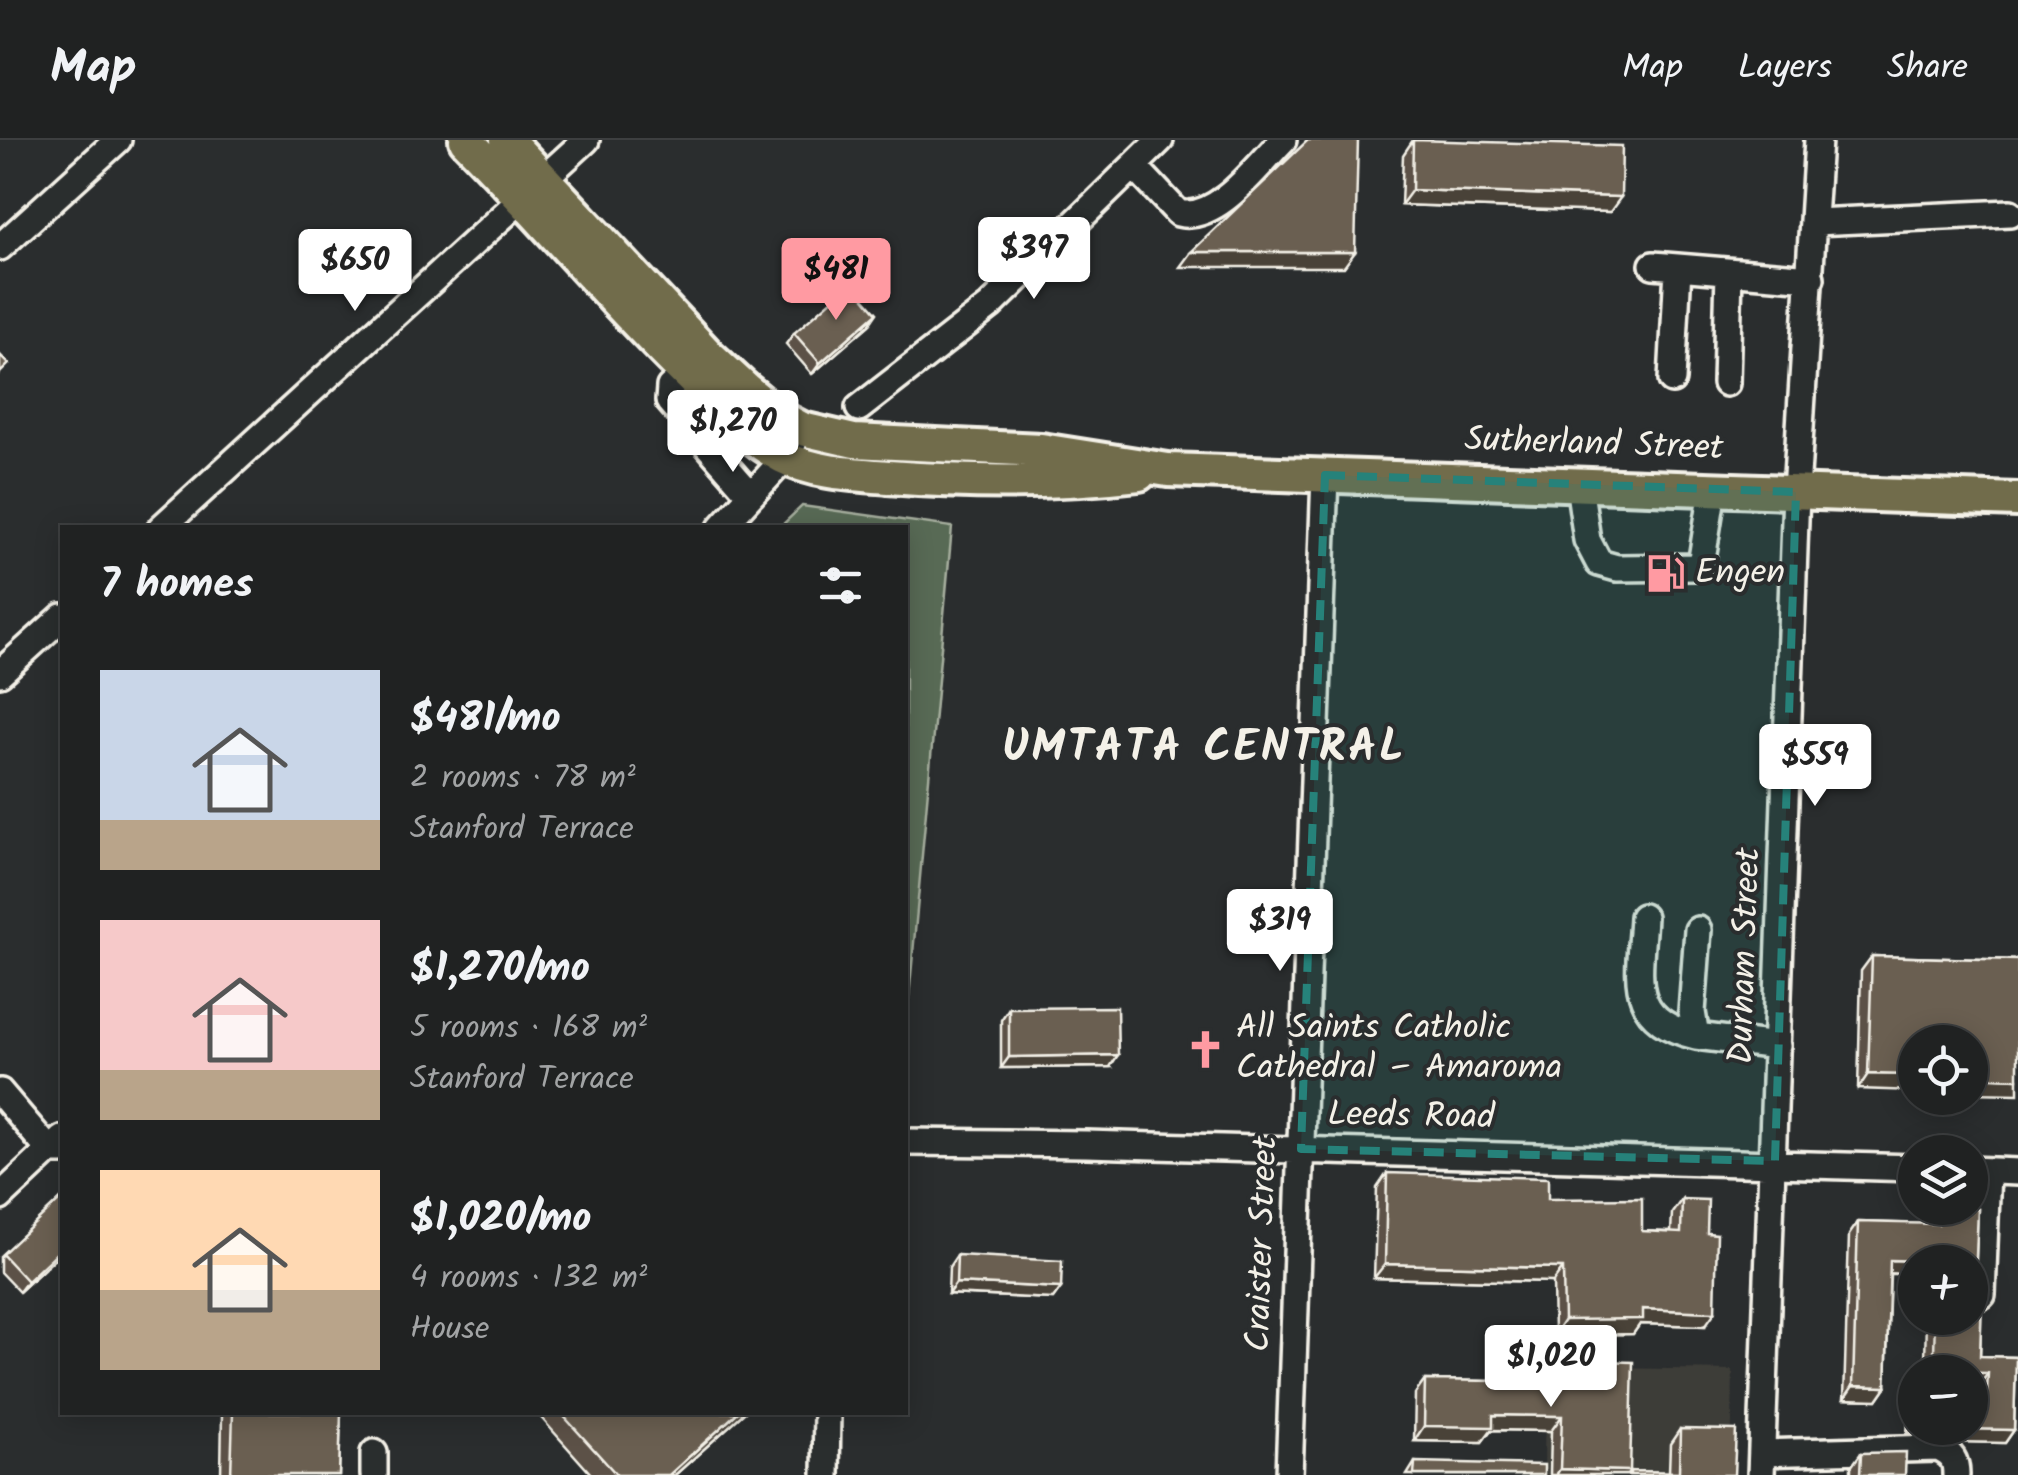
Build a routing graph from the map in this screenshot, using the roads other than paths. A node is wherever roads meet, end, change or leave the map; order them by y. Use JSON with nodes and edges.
{"nodes":[{"id":1,"x":118,"y":140,"type":"edge"},
{"id":2,"x":466,"y":140,"type":"edge"},
{"id":3,"x":507,"y":140,"type":"edge"},
{"id":4,"x":586,"y":140,"type":"edge"},
{"id":5,"x":1160,"y":140,"type":"edge"},
{"id":6,"x":1283,"y":140,"type":"edge"},
{"id":7,"x":1818,"y":140,"type":"edge"},
{"id":8,"x":1134,"y":166,"type":"junction"},
{"id":9,"x":533,"y":189,"type":"junction"},
{"id":10,"x":2010,"y":213,"type":"dead end"},
{"id":11,"x":1814,"y":222,"type":"junction"},
{"id":12,"x":0,"y":247,"type":"edge"},
{"id":13,"x":1729,"y":272,"type":"junction"},
{"id":14,"x":1811,"y":278,"type":"junction"},
{"id":15,"x":686,"y":373,"type":"junction"},
{"id":16,"x":1672,"y":380,"type":"dead end"},
{"id":17,"x":1726,"y":383,"type":"dead end"},
{"id":18,"x":859,"y":408,"type":"dead end"},
{"id":19,"x":802,"y":429,"type":"junction"},
{"id":20,"x":785,"y":458,"type":"junction"},
{"id":21,"x":1168,"y":470,"type":"junction"},
{"id":22,"x":1325,"y":475,"type":"junction"},
{"id":23,"x":1579,"y":484,"type":"junction"},
{"id":24,"x":1713,"y":489,"type":"junction"},
{"id":25,"x":1796,"y":492,"type":"junction"},
{"id":26,"x":752,"y":495,"type":"junction"},
{"id":27,"x":2018,"y":500,"type":"edge"},
{"id":28,"x":164,"y":525,"type":"edge"},
{"id":29,"x":725,"y":525,"type":"edge"},
{"id":30,"x":60,"y":618,"type":"edge"},
{"id":31,"x":0,"y":673,"type":"edge"},
{"id":32,"x":1643,"y":916,"type":"dead end"},
{"id":33,"x":1698,"y":930,"type":"dead end"},
{"id":34,"x":1696,"y":1036,"type":"junction"},
{"id":35,"x":1777,"y":1046,"type":"junction"},
{"id":36,"x":0,"y":1092,"type":"edge"},
{"id":37,"x":908,"y":1142,"type":"edge"},
{"id":38,"x":58,"y":1147,"type":"edge"},
{"id":39,"x":1301,"y":1149,"type":"junction"},
{"id":40,"x":1775,"y":1161,"type":"junction"},
{"id":41,"x":1898,"y":1167,"type":"edge"},
{"id":42,"x":1988,"y":1171,"type":"edge"},
{"id":43,"x":2018,"y":1172,"type":"edge"},
{"id":44,"x":0,"y":1197,"type":"edge"},
{"id":45,"x":827,"y":1415,"type":"edge"},
{"id":46,"x":1761,"y":1464,"type":"edge"},
{"id":47,"x":826,"y":1475,"type":"edge"},
{"id":48,"x":1288,"y":1475,"type":"edge"},
{"id":49,"x":1956,"y":1475,"type":"edge"}],
"edges":[{"from":1,"to":12,"type":"street"},
{"from":2,"to":9,"type":"main road","name":"Sutherland Street"},
{"from":3,"to":9,"type":"main road","name":"Sutherland Street"},
{"from":4,"to":9,"type":"street"},
{"from":5,"to":8,"type":"street"},
{"from":6,"to":8,"type":"street"},
{"from":7,"to":11,"type":"street","name":"Durham Street"},
{"from":8,"to":18,"type":"street"},
{"from":9,"to":15,"type":"main road","name":"Sutherland Street"},
{"from":9,"to":19,"type":"main road","name":"Sutherland Street"},
{"from":9,"to":28,"type":"street"},
{"from":10,"to":11,"type":"street"},
{"from":11,"to":14,"type":"street","name":"Durham Street"},
{"from":13,"to":14,"type":"street"},
{"from":13,"to":16,"type":"street"},
{"from":13,"to":17,"type":"street"},
{"from":14,"to":25,"type":"street","name":"Durham Street"},
{"from":15,"to":20,"type":"main road","name":"Sutherland Street"},
{"from":15,"to":26,"type":"street"},
{"from":19,"to":20,"type":"street"},
{"from":19,"to":21,"type":"main road","name":"Sutherland Street"},
{"from":20,"to":21,"type":"main road","name":"Sutherland Street"},
{"from":20,"to":26,"type":"street"},
{"from":21,"to":22,"type":"main road","name":"Sutherland Street"},
{"from":22,"to":23,"type":"main road","name":"Sutherland Street"},
{"from":22,"to":39,"type":"street","name":"Craister Street"},
{"from":23,"to":24,"type":"main road","name":"Sutherland Street"},
{"from":23,"to":24,"type":"street"},
{"from":24,"to":25,"type":"main road","name":"Sutherland Street"},
{"from":25,"to":27,"type":"main road","name":"Sutherland Street"},
{"from":25,"to":35,"type":"street","name":"Durham Street"},
{"from":26,"to":29,"type":"street"},
{"from":30,"to":31,"type":"street"},
{"from":32,"to":34,"type":"street"},
{"from":33,"to":34,"type":"street"},
{"from":34,"to":35,"type":"street"},
{"from":35,"to":40,"type":"street","name":"Durham Street"},
{"from":36,"to":38,"type":"street"},
{"from":37,"to":39,"type":"street","name":"Leeds Road"},
{"from":38,"to":44,"type":"street"},
{"from":39,"to":40,"type":"street","name":"Leeds Road"},
{"from":39,"to":48,"type":"street","name":"Craister Street"},
{"from":40,"to":41,"type":"street","name":"Leeds Road"},
{"from":40,"to":46,"type":"street","name":"Durham Street"},
{"from":42,"to":43,"type":"street"},
{"from":45,"to":47,"type":"street"},
{"from":46,"to":49,"type":"street"}]}
